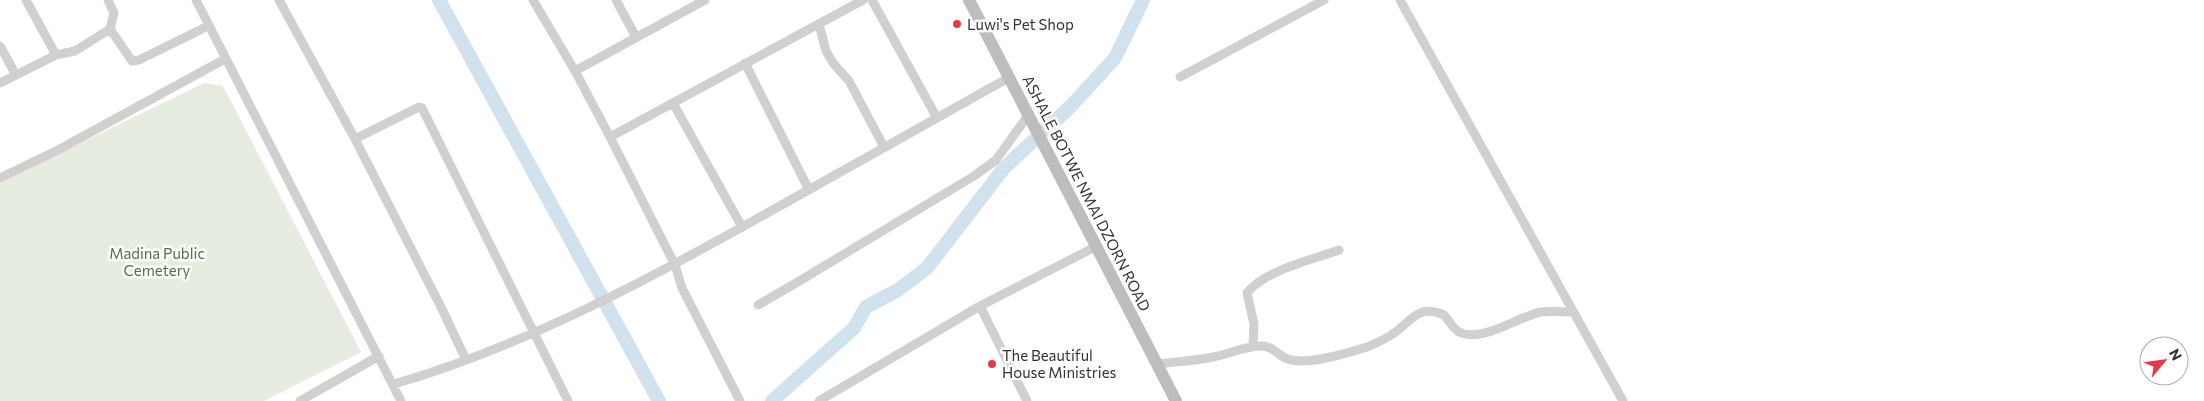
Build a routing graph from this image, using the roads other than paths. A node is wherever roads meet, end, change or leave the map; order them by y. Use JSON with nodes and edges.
{"nodes":[{"id":1,"x":26,"y":0,"type":"edge"},
{"id":2,"x":108,"y":0,"type":"edge"},
{"id":3,"x":196,"y":0,"type":"edge"},
{"id":4,"x":279,"y":0,"type":"edge"},
{"id":5,"x":533,"y":0,"type":"edge"},
{"id":6,"x":616,"y":0,"type":"edge"},
{"id":7,"x":705,"y":0,"type":"edge"},
{"id":8,"x":862,"y":0,"type":"edge"},
{"id":9,"x":872,"y":0,"type":"edge"},
{"id":10,"x":968,"y":0,"type":"edge"},
{"id":11,"x":1324,"y":0,"type":"edge"},
{"id":12,"x":1400,"y":0,"type":"edge"},
{"id":13,"x":818,"y":24,"type":"junction"},
{"id":14,"x":208,"y":26,"type":"junction"},
{"id":15,"x":110,"y":29,"type":"junction"},
{"id":16,"x":636,"y":37,"type":"junction"},
{"id":17,"x":0,"y":46,"type":"edge"},
{"id":18,"x":56,"y":55,"type":"junction"},
{"id":19,"x":225,"y":59,"type":"junction"},
{"id":20,"x":745,"y":63,"type":"junction"},
{"id":21,"x":575,"y":71,"type":"junction"},
{"id":22,"x":16,"y":75,"type":"junction"},
{"id":23,"x":1010,"y":77,"type":"junction"},
{"id":24,"x":1180,"y":78,"type":"dead end"},
{"id":25,"x":0,"y":83,"type":"edge"},
{"id":26,"x":673,"y":104,"type":"junction"},
{"id":27,"x":1029,"y":114,"type":"junction"},
{"id":28,"x":937,"y":118,"type":"junction"},
{"id":29,"x":610,"y":137,"type":"junction"},
{"id":30,"x":355,"y":139,"type":"junction"},
{"id":31,"x":884,"y":148,"type":"junction"},
{"id":32,"x":0,"y":178,"type":"edge"},
{"id":33,"x":810,"y":190,"type":"junction"},
{"id":34,"x":742,"y":227,"type":"junction"},
{"id":35,"x":1097,"y":246,"type":"junction"},
{"id":36,"x":1339,"y":250,"type":"dead end"},
{"id":37,"x":675,"y":265,"type":"junction"},
{"id":38,"x":758,"y":305,"type":"dead end"},
{"id":39,"x":980,"y":306,"type":"junction"},
{"id":40,"x":1572,"y":312,"type":"junction"},
{"id":41,"x":535,"y":333,"type":"junction"},
{"id":42,"x":1253,"y":346,"type":"junction"},
{"id":43,"x":379,"y":356,"type":"junction"},
{"id":44,"x":466,"y":360,"type":"junction"},
{"id":45,"x":1156,"y":364,"type":"junction"},
{"id":46,"x":394,"y":384,"type":"junction"},
{"id":47,"x":300,"y":401,"type":"edge"},
{"id":48,"x":401,"y":401,"type":"edge"},
{"id":49,"x":568,"y":401,"type":"edge"},
{"id":50,"x":740,"y":401,"type":"edge"},
{"id":51,"x":819,"y":401,"type":"edge"},
{"id":52,"x":1027,"y":401,"type":"edge"},
{"id":53,"x":1176,"y":401,"type":"edge"},
{"id":54,"x":1623,"y":401,"type":"edge"}],
"edges":[{"from":1,"to":18,"type":"street"},
{"from":2,"to":15,"type":"street"},
{"from":3,"to":14,"type":"street"},
{"from":4,"to":30,"type":"street"},
{"from":5,"to":21,"type":"street"},
{"from":6,"to":16,"type":"street"},
{"from":7,"to":16,"type":"street"},
{"from":8,"to":13,"type":"street"},
{"from":9,"to":28,"type":"street"},
{"from":10,"to":23,"type":"main road","name":"ASHALE BOTWE NMAI DZORN ROAD"},
{"from":11,"to":24,"type":"street"},
{"from":12,"to":40,"type":"street"},
{"from":13,"to":20,"type":"street"},
{"from":13,"to":31,"type":"street"},
{"from":14,"to":15,"type":"street"},
{"from":14,"to":19,"type":"street"},
{"from":15,"to":18,"type":"street"},
{"from":16,"to":21,"type":"street"},
{"from":17,"to":22,"type":"street"},
{"from":18,"to":22,"type":"street"},
{"from":19,"to":32,"type":"street"},
{"from":19,"to":43,"type":"street"},
{"from":20,"to":26,"type":"street"},
{"from":20,"to":33,"type":"street"},
{"from":21,"to":29,"type":"street"},
{"from":22,"to":25,"type":"street"},
{"from":23,"to":27,"type":"main road","name":"ASHALE BOTWE NMAI DZORN ROAD"},
{"from":23,"to":28,"type":"street"},
{"from":26,"to":29,"type":"street"},
{"from":26,"to":34,"type":"street"},
{"from":27,"to":35,"type":"main road","name":"ASHALE BOTWE NMAI DZORN ROAD"},
{"from":27,"to":38,"type":"street"},
{"from":28,"to":31,"type":"street"},
{"from":29,"to":37,"type":"street"},
{"from":30,"to":41,"type":"street"},
{"from":30,"to":44,"type":"street"},
{"from":31,"to":33,"type":"street"},
{"from":33,"to":34,"type":"street"},
{"from":34,"to":37,"type":"street"},
{"from":35,"to":39,"type":"street"},
{"from":35,"to":45,"type":"main road","name":"ASHALE BOTWE NMAI DZORN ROAD"},
{"from":36,"to":42,"type":"street"},
{"from":37,"to":41,"type":"street"},
{"from":37,"to":50,"type":"street"},
{"from":39,"to":51,"type":"street"},
{"from":39,"to":52,"type":"street"},
{"from":40,"to":42,"type":"street"},
{"from":40,"to":54,"type":"street"},
{"from":41,"to":44,"type":"street"},
{"from":41,"to":49,"type":"street"},
{"from":42,"to":45,"type":"street"},
{"from":43,"to":46,"type":"street"},
{"from":43,"to":47,"type":"street"},
{"from":44,"to":46,"type":"street"},
{"from":45,"to":53,"type":"main road","name":"ASHALE BOTWE NMAI DZORN ROAD"},
{"from":46,"to":48,"type":"street"}]}
